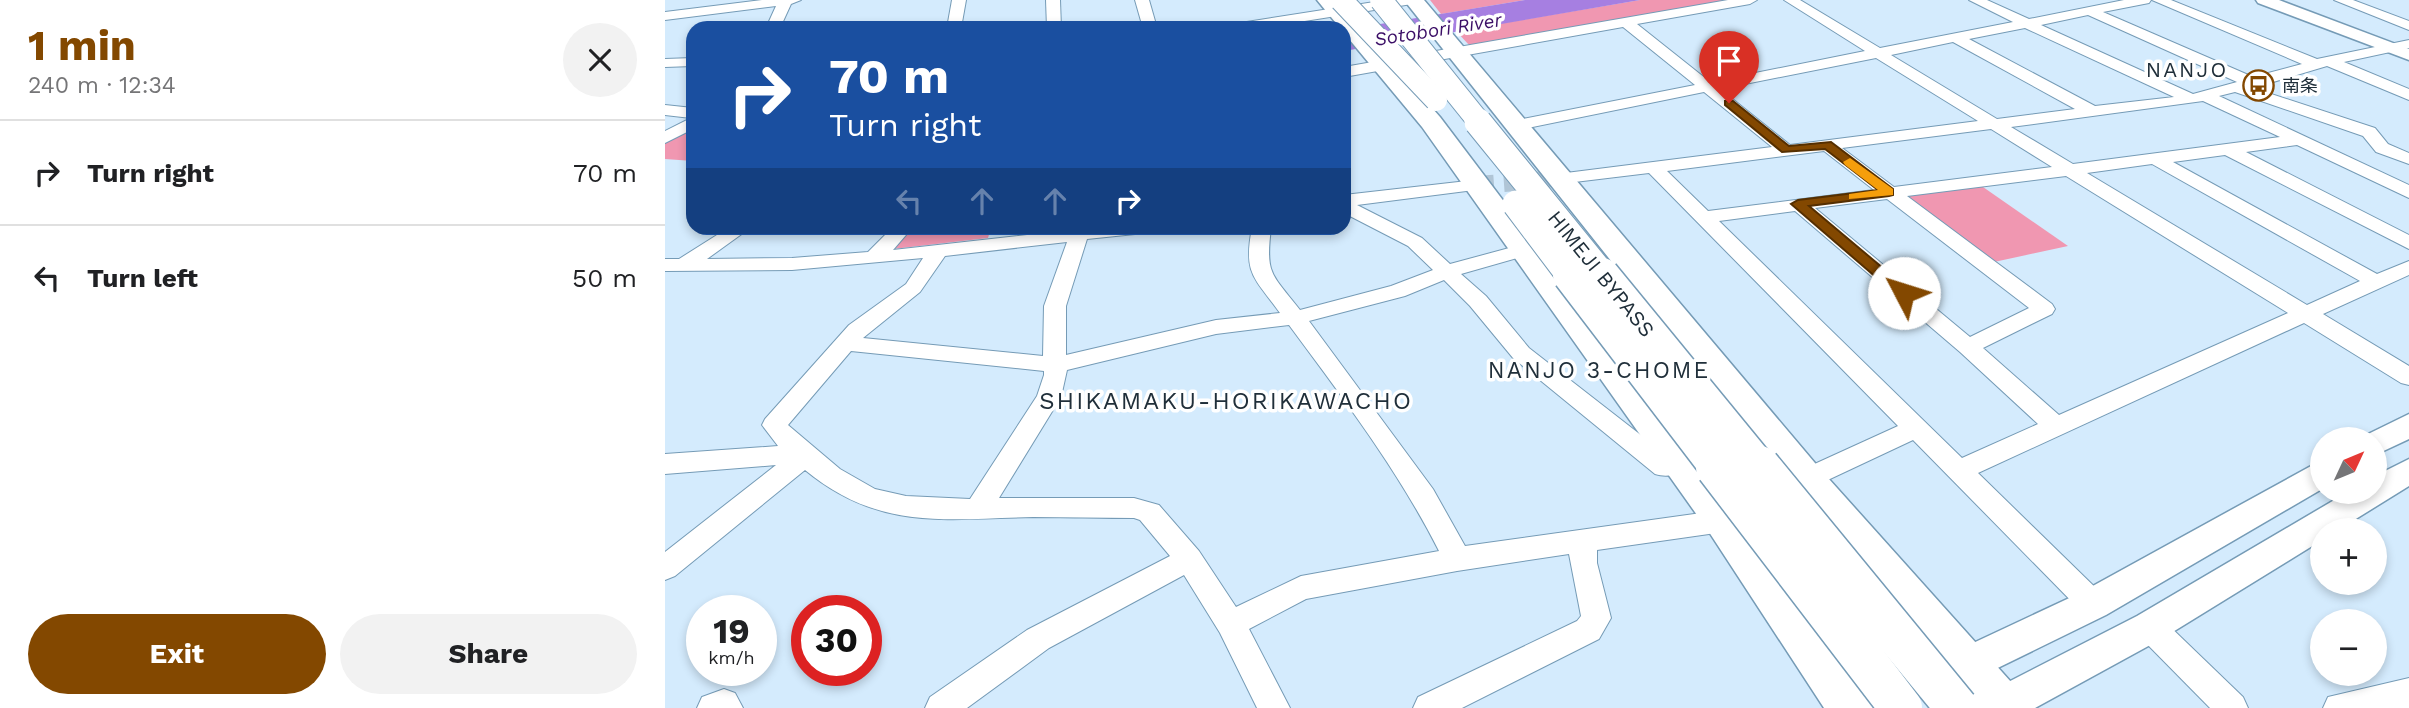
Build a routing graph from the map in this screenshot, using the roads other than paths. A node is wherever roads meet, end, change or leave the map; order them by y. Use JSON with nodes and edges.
{"nodes":[{"id":1,"x":788,"y":0,"type":"edge"},
{"id":2,"x":959,"y":0,"type":"edge"},
{"id":3,"x":1053,"y":0,"type":"edge"},
{"id":4,"x":1143,"y":0,"type":"edge"},
{"id":5,"x":1381,"y":0,"type":"edge"},
{"id":6,"x":1398,"y":0,"type":"edge"},
{"id":7,"x":1413,"y":0,"type":"edge"},
{"id":8,"x":1750,"y":0,"type":"edge"},
{"id":9,"x":1791,"y":0,"type":"edge"},
{"id":10,"x":1976,"y":0,"type":"edge"},
{"id":11,"x":2144,"y":0,"type":"edge"},
{"id":12,"x":2159,"y":0,"type":"edge"},
{"id":13,"x":2264,"y":0,"type":"edge"},
{"id":14,"x":2341,"y":0,"type":"edge"},
{"id":15,"x":1342,"y":6,"type":"edge"},
{"id":16,"x":2089,"y":11,"type":"junction"},
{"id":17,"x":665,"y":16,"type":"edge"},
{"id":18,"x":777,"y":21,"type":"edge"},
{"id":19,"x":955,"y":21,"type":"edge"},
{"id":20,"x":1054,"y":21,"type":"edge"},
{"id":21,"x":1148,"y":21,"type":"edge"},
{"id":22,"x":1268,"y":21,"type":"edge"},
{"id":23,"x":1626,"y":22,"type":"junction"},
{"id":24,"x":2025,"y":23,"type":"junction"},
{"id":25,"x":2409,"y":26,"type":"edge"},
{"id":26,"x":1956,"y":38,"type":"junction"},
{"id":27,"x":2409,"y":44,"type":"edge"},
{"id":28,"x":2389,"y":47,"type":"junction"},
{"id":29,"x":1878,"y":55,"type":"junction"},
{"id":30,"x":2409,"y":55,"type":"edge"},
{"id":31,"x":1445,"y":58,"type":"junction"},
{"id":32,"x":1380,"y":61,"type":"junction"},
{"id":33,"x":686,"y":62,"type":"edge"},
{"id":34,"x":665,"y":63,"type":"edge"},
{"id":35,"x":2322,"y":63,"type":"junction"},
{"id":36,"x":1351,"y":70,"type":"edge"},
{"id":37,"x":2253,"y":83,"type":"junction"},
{"id":38,"x":1710,"y":88,"type":"junction"},
{"id":39,"x":2236,"y":88,"type":"junction"},
{"id":40,"x":2409,"y":95,"type":"edge"},
{"id":41,"x":2199,"y":98,"type":"junction"},
{"id":42,"x":665,"y":110,"type":"edge"},
{"id":43,"x":2091,"y":111,"type":"junction"},
{"id":44,"x":686,"y":112,"type":"edge"},
{"id":45,"x":1992,"y":123,"type":"junction"},
{"id":46,"x":1517,"y":125,"type":"junction"},
{"id":47,"x":686,"y":126,"type":"edge"},
{"id":48,"x":665,"y":138,"type":"edge"},
{"id":49,"x":2299,"y":140,"type":"junction"},
{"id":50,"x":1827,"y":145,"type":"junction"},
{"id":51,"x":2227,"y":149,"type":"junction"},
{"id":52,"x":1786,"y":150,"type":"junction"},
{"id":53,"x":2154,"y":158,"type":"junction"},
{"id":54,"x":2409,"y":159,"type":"edge"},
{"id":55,"x":1653,"y":167,"type":"junction"},
{"id":56,"x":2066,"y":170,"type":"junction"},
{"id":57,"x":1558,"y":178,"type":"junction"},
{"id":58,"x":1476,"y":185,"type":"junction"},
{"id":59,"x":1889,"y":192,"type":"junction"},
{"id":60,"x":2409,"y":192,"type":"edge"},
{"id":61,"x":1351,"y":200,"type":"edge"},
{"id":62,"x":1798,"y":204,"type":"junction"},
{"id":63,"x":1351,"y":210,"type":"edge"},
{"id":64,"x":1705,"y":217,"type":"junction"},
{"id":65,"x":727,"y":235,"type":"edge"},
{"id":66,"x":895,"y":235,"type":"edge"},
{"id":67,"x":1071,"y":235,"type":"edge"},
{"id":68,"x":1079,"y":235,"type":"edge"},
{"id":69,"x":1260,"y":235,"type":"edge"},
{"id":70,"x":2409,"y":243,"type":"edge"},
{"id":71,"x":1524,"y":250,"type":"junction"},
{"id":72,"x":937,"y":251,"type":"junction"},
{"id":73,"x":874,"y":258,"type":"junction"},
{"id":74,"x":671,"y":266,"type":"edge"},
{"id":75,"x":2409,"y":267,"type":"edge"},
{"id":76,"x":1448,"y":271,"type":"junction"},
{"id":77,"x":2376,"y":282,"type":"junction"},
{"id":78,"x":2307,"y":315,"type":"junction"},
{"id":79,"x":1294,"y":318,"type":"junction"},
{"id":80,"x":845,"y":343,"type":"junction"},
{"id":81,"x":1968,"y":347,"type":"junction"},
{"id":82,"x":1056,"y":365,"type":"junction"},
{"id":83,"x":2409,"y":377,"type":"edge"},
{"id":84,"x":2409,"y":425,"type":"edge"},
{"id":85,"x":2057,"y":427,"type":"junction"},
{"id":86,"x":1917,"y":428,"type":"junction"},
{"id":87,"x":2387,"y":437,"type":"edge"},
{"id":88,"x":805,"y":454,"type":"junction"},
{"id":89,"x":665,"y":464,"type":"edge"},
{"id":90,"x":1681,"y":464,"type":"junction"},
{"id":91,"x":1958,"y":471,"type":"junction"},
{"id":92,"x":2409,"y":471,"type":"edge"},
{"id":93,"x":1806,"y":479,"type":"junction"},
{"id":94,"x":2310,"y":481,"type":"edge"},
{"id":95,"x":978,"y":509,"type":"junction"},
{"id":96,"x":1723,"y":521,"type":"junction"},
{"id":97,"x":1583,"y":542,"type":"junction"},
{"id":98,"x":1189,"y":559,"type":"junction"},
{"id":99,"x":1457,"y":559,"type":"junction"},
{"id":100,"x":665,"y":568,"type":"edge"},
{"id":101,"x":2093,"y":604,"type":"junction"},
{"id":102,"x":1231,"y":624,"type":"junction"},
{"id":103,"x":2150,"y":627,"type":"junction"},
{"id":104,"x":1964,"y":665,"type":"junction"},
{"id":105,"x":2409,"y":693,"type":"edge"},
{"id":106,"x":713,"y":708,"type":"edge"},
{"id":107,"x":727,"y":708,"type":"edge"},
{"id":108,"x":941,"y":708,"type":"edge"},
{"id":109,"x":1274,"y":708,"type":"edge"},
{"id":110,"x":1429,"y":708,"type":"edge"},
{"id":111,"x":1851,"y":708,"type":"edge"},
{"id":112,"x":1886,"y":708,"type":"edge"},
{"id":113,"x":1901,"y":708,"type":"edge"},
{"id":114,"x":1992,"y":708,"type":"edge"},
{"id":115,"x":2232,"y":708,"type":"edge"},
{"id":116,"x":2339,"y":708,"type":"edge"}],
"edges":[{"from":1,"to":17,"type":"street"},
{"from":1,"to":18,"type":"street"},
{"from":2,"to":19,"type":"street"},
{"from":3,"to":20,"type":"street"},
{"from":4,"to":21,"type":"street"},
{"from":5,"to":31,"type":"highway","name":"HIMEJI BYPASS","bridge":true},
{"from":6,"to":31,"type":"highway"},
{"from":7,"to":15,"type":"street"},
{"from":7,"to":31,"type":"highway"},
{"from":8,"to":23,"type":"street"},
{"from":9,"to":29,"type":"street"},
{"from":10,"to":24,"type":"street"},
{"from":11,"to":16,"type":"street"},
{"from":12,"to":35,"type":"street"},
{"from":13,"to":28,"type":"main road"},
{"from":14,"to":25,"type":"street"},
{"from":15,"to":22,"type":"street"},
{"from":15,"to":32,"type":"highway"},
{"from":15,"to":113,"type":"highway","name":"HIMEJI BYPASS","bridge":true},
{"from":16,"to":24,"type":"street"},
{"from":16,"to":37,"type":"street"},
{"from":23,"to":31,"type":"street"},
{"from":23,"to":38,"type":"street"},
{"from":24,"to":26,"type":"street"},
{"from":24,"to":41,"type":"street"},
{"from":26,"to":29,"type":"street"},
{"from":26,"to":43,"type":"street"},
{"from":27,"to":28,"type":"street"},
{"from":28,"to":30,"type":"main road"},
{"from":28,"to":35,"type":"street"},
{"from":29,"to":38,"type":"street"},
{"from":29,"to":45,"type":"street"},
{"from":31,"to":32,"type":"street"},
{"from":31,"to":46,"type":"highway"},
{"from":31,"to":114,"type":"highway","name":"HIMEJI BYPASS","bridge":true},
{"from":32,"to":36,"type":"street"},
{"from":32,"to":58,"type":"highway"},
{"from":33,"to":34,"type":"street"},
{"from":35,"to":37,"type":"street"},
{"from":35,"to":40,"type":"street"},
{"from":37,"to":39,"type":"street"},
{"from":38,"to":46,"type":"street"},
{"from":38,"to":52,"type":"street"},
{"from":39,"to":41,"type":"street"},
{"from":39,"to":54,"type":"street"},
{"from":41,"to":43,"type":"street"},
{"from":41,"to":49,"type":"street"},
{"from":42,"to":44,"type":"street"},
{"from":43,"to":45,"type":"street"},
{"from":45,"to":50,"type":"street"},
{"from":45,"to":56,"type":"street"},
{"from":46,"to":57,"type":"highway"},
{"from":47,"to":48,"type":"street"},
{"from":49,"to":51,"type":"street"},
{"from":49,"to":60,"type":"street"},
{"from":50,"to":52,"type":"street"},
{"from":50,"to":59,"type":"street"},
{"from":51,"to":53,"type":"street"},
{"from":51,"to":70,"type":"street"},
{"from":52,"to":55,"type":"street"},
{"from":53,"to":56,"type":"street"},
{"from":53,"to":77,"type":"street"},
{"from":55,"to":57,"type":"street"},
{"from":55,"to":64,"type":"street"},
{"from":56,"to":59,"type":"street"},
{"from":56,"to":78,"type":"street"},
{"from":57,"to":93,"type":"highway"},
{"from":58,"to":61,"type":"street"},
{"from":58,"to":71,"type":"highway"},
{"from":59,"to":62,"type":"street"},
{"from":59,"to":81,"type":"street"},
{"from":62,"to":64,"type":"street"},
{"from":62,"to":81,"type":"street"},
{"from":63,"to":76,"type":"street"},
{"from":64,"to":86,"type":"street"},
{"from":65,"to":74,"type":"street"},
{"from":66,"to":73,"type":"street"},
{"from":67,"to":72,"type":"street"},
{"from":68,"to":82,"type":"street"},
{"from":69,"to":79,"type":"street"},
{"from":71,"to":76,"type":"street"},
{"from":71,"to":90,"type":"highway"},
{"from":72,"to":73,"type":"street"},
{"from":72,"to":80,"type":"street"},
{"from":73,"to":74,"type":"street"},
{"from":75,"to":77,"type":"street"},
{"from":76,"to":79,"type":"street"},
{"from":76,"to":90,"type":"street"},
{"from":77,"to":78,"type":"street"},
{"from":78,"to":83,"type":"street"},
{"from":78,"to":85,"type":"street"},
{"from":79,"to":82,"type":"street"},
{"from":79,"to":99,"type":"street"},
{"from":80,"to":82,"type":"street"},
{"from":80,"to":88,"type":"street"},
{"from":81,"to":85,"type":"street"},
{"from":82,"to":95,"type":"street"},
{"from":84,"to":87,"type":"main road"},
{"from":85,"to":91,"type":"street"},
{"from":86,"to":91,"type":"street"},
{"from":86,"to":93,"type":"street"},
{"from":88,"to":89,"type":"street"},
{"from":88,"to":95,"type":"street"},
{"from":88,"to":100,"type":"street"},
{"from":90,"to":96,"type":"highway"},
{"from":91,"to":101,"type":"street"},
{"from":92,"to":103,"type":"main road"},
{"from":93,"to":104,"type":"highway"},
{"from":94,"to":101,"type":"main road"},
{"from":95,"to":98,"type":"street"},
{"from":96,"to":97,"type":"street"},
{"from":96,"to":111,"type":"highway"},
{"from":97,"to":99,"type":"street"},
{"from":97,"to":110,"type":"street"},
{"from":98,"to":102,"type":"street"},
{"from":98,"to":108,"type":"street"},
{"from":99,"to":102,"type":"street"},
{"from":101,"to":104,"type":"main road"},
{"from":102,"to":109,"type":"street"},
{"from":103,"to":114,"type":"main road"},
{"from":103,"to":115,"type":"street"},
{"from":104,"to":112,"type":"main road"},
{"from":104,"to":114,"type":"highway"},
{"from":105,"to":116,"type":"street"},
{"from":106,"to":107,"type":"street"}]}
